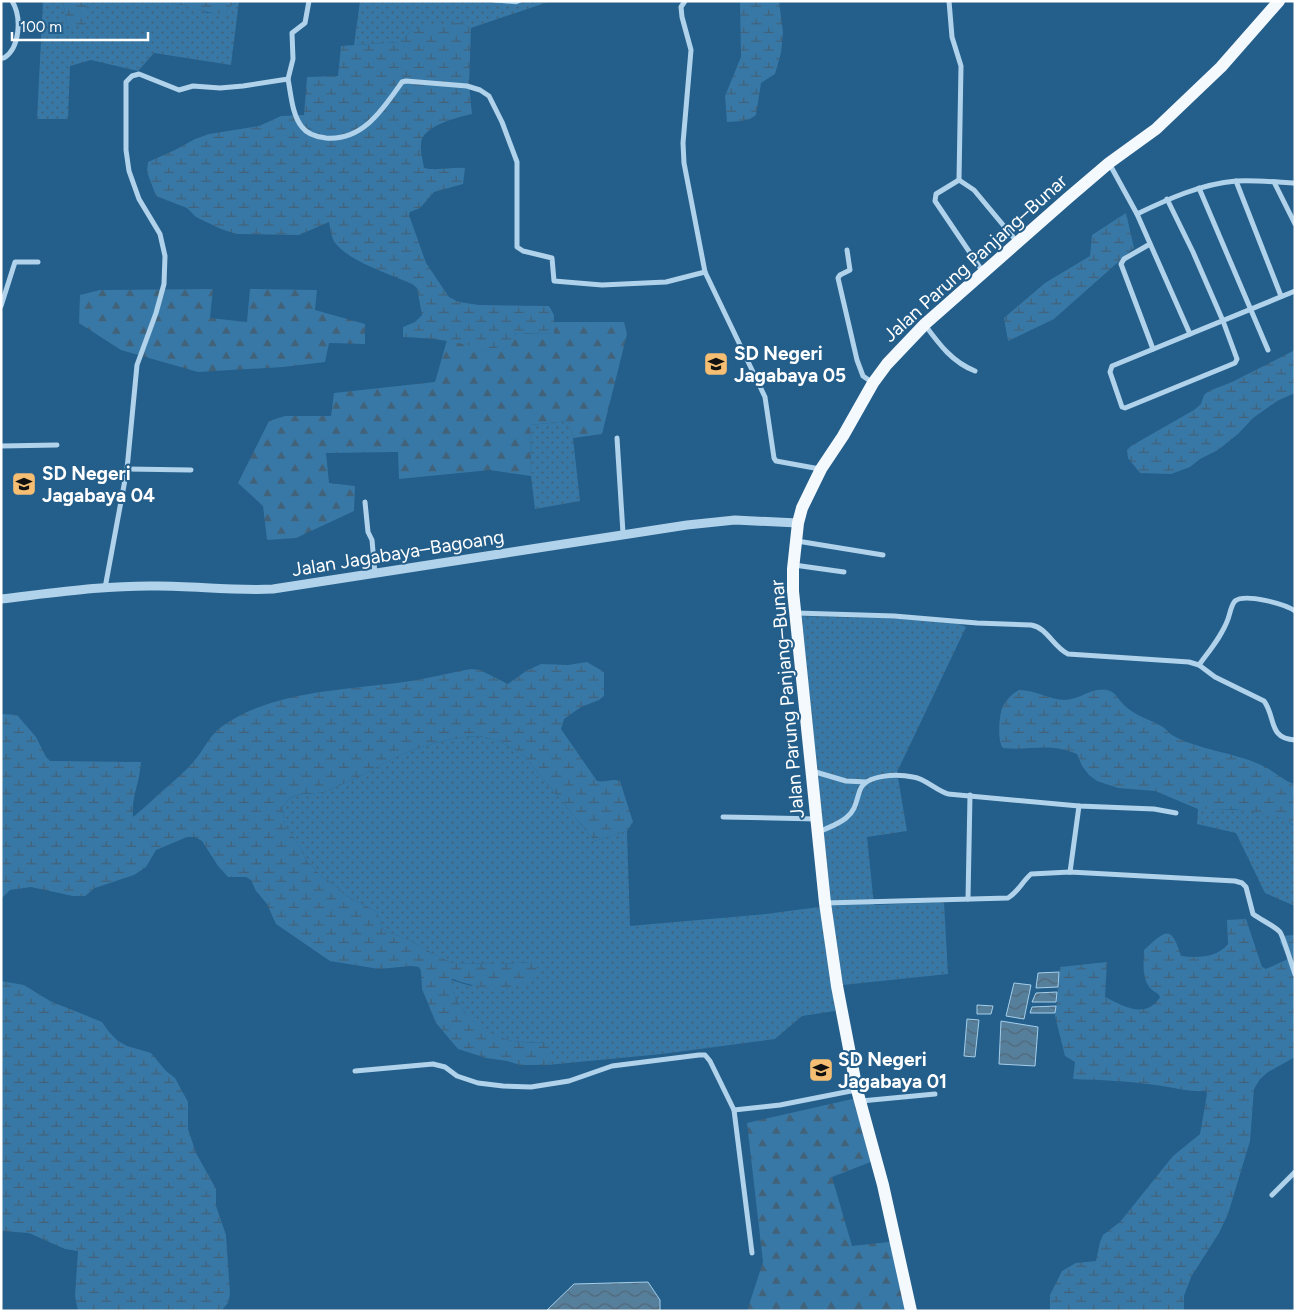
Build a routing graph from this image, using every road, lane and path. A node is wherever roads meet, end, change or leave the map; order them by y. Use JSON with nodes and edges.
{"nodes":[{"id":1,"x":12,"y":1,"type":"edge"},
{"id":2,"x":309,"y":1,"type":"edge"},
{"id":3,"x":684,"y":1,"type":"edge"},
{"id":4,"x":949,"y":1,"type":"edge"},
{"id":5,"x":1279,"y":1,"type":"edge"},
{"id":6,"x":1,"y":58,"type":"edge"},
{"id":7,"x":288,"y":79,"type":"junction"},
{"id":8,"x":1109,"y":163,"type":"junction"},
{"id":9,"x":959,"y":180,"type":"junction"},
{"id":10,"x":1236,"y":181,"type":"junction"},
{"id":11,"x":1274,"y":182,"type":"junction"},
{"id":12,"x":1295,"y":183,"type":"edge"},
{"id":13,"x":1199,"y":188,"type":"junction"},
{"id":14,"x":1167,"y":199,"type":"junction"},
{"id":15,"x":1137,"y":214,"type":"junction"},
{"id":16,"x":1295,"y":224,"type":"edge"},
{"id":17,"x":1018,"y":243,"type":"junction"},
{"id":18,"x":1150,"y":244,"type":"junction"},
{"id":19,"x":847,"y":250,"type":"dead end"},
{"id":20,"x":38,"y":262,"type":"dead end"},
{"id":21,"x":705,"y":272,"type":"junction"},
{"id":22,"x":984,"y":273,"type":"junction"},
{"id":23,"x":1295,"y":290,"type":"edge"},
{"id":24,"x":1282,"y":296,"type":"junction"},
{"id":25,"x":1,"y":306,"type":"edge"},
{"id":26,"x":1251,"y":309,"type":"junction"},
{"id":27,"x":1222,"y":321,"type":"junction"},
{"id":28,"x":925,"y":324,"type":"junction"},
{"id":29,"x":1190,"y":334,"type":"junction"},
{"id":30,"x":1153,"y":349,"type":"junction"},
{"id":31,"x":1268,"y":350,"type":"dead end"},
{"id":32,"x":975,"y":371,"type":"dead end"},
{"id":33,"x":873,"y":383,"type":"junction"},
{"id":34,"x":617,"y":438,"type":"dead end"},
{"id":35,"x":57,"y":445,"type":"dead end"},
{"id":36,"x":1,"y":446,"type":"edge"},
{"id":37,"x":127,"y":469,"type":"junction"},
{"id":38,"x":821,"y":469,"type":"junction"},
{"id":39,"x":191,"y":470,"type":"dead end"},
{"id":40,"x":365,"y":502,"type":"dead end"},
{"id":41,"x":798,"y":523,"type":"junction"},
{"id":42,"x":623,"y":533,"type":"junction"},
{"id":43,"x":797,"y":541,"type":"junction"},
{"id":44,"x":883,"y":555,"type":"dead end"},
{"id":45,"x":794,"y":565,"type":"junction"},
{"id":46,"x":844,"y":572,"type":"dead end"},
{"id":47,"x":375,"y":574,"type":"junction"},
{"id":48,"x":105,"y":588,"type":"junction"},
{"id":49,"x":1,"y":599,"type":"edge"},
{"id":50,"x":1295,"y":611,"type":"edge"},
{"id":51,"x":796,"y":613,"type":"junction"},
{"id":52,"x":1199,"y":665,"type":"junction"},
{"id":53,"x":1295,"y":740,"type":"edge"},
{"id":54,"x":812,"y":771,"type":"junction"},
{"id":55,"x":866,"y":782,"type":"junction"},
{"id":56,"x":970,"y":795,"type":"junction"},
{"id":57,"x":1078,"y":806,"type":"junction"},
{"id":58,"x":1176,"y":813,"type":"dead end"},
{"id":59,"x":723,"y":817,"type":"dead end"},
{"id":60,"x":817,"y":819,"type":"junction"},
{"id":61,"x":818,"y":832,"type":"junction"},
{"id":62,"x":1070,"y":872,"type":"junction"},
{"id":63,"x":968,"y":899,"type":"junction"},
{"id":64,"x":825,"y":903,"type":"junction"},
{"id":65,"x":1295,"y":974,"type":"edge"},
{"id":66,"x":355,"y":1071,"type":"dead end"},
{"id":67,"x":935,"y":1094,"type":"dead end"},
{"id":68,"x":858,"y":1095,"type":"junction"},
{"id":69,"x":734,"y":1110,"type":"junction"},
{"id":70,"x":1295,"y":1172,"type":"edge"},
{"id":71,"x":1272,"y":1195,"type":"dead end"},
{"id":72,"x":752,"y":1253,"type":"dead end"},
{"id":73,"x":911,"y":1311,"type":"edge"}],
"edges":[{"from":1,"to":6,"type":"street"},
{"from":2,"to":7,"type":"street"},
{"from":3,"to":21,"type":"street"},
{"from":4,"to":9,"type":"street"},
{"from":5,"to":8,"type":"main road","name":"Jalan Parung Panjang–Bunar"},
{"from":7,"to":21,"type":"street"},
{"from":7,"to":37,"type":"street"},
{"from":8,"to":15,"type":"street"},
{"from":8,"to":17,"type":"main road","name":"Jalan Parung Panjang–Bunar"},
{"from":9,"to":17,"type":"street"},
{"from":9,"to":22,"type":"street"},
{"from":10,"to":11,"type":"street"},
{"from":10,"to":13,"type":"street"},
{"from":10,"to":24,"type":"street"},
{"from":11,"to":12,"type":"street"},
{"from":11,"to":16,"type":"street"},
{"from":13,"to":14,"type":"street"},
{"from":13,"to":26,"type":"street"},
{"from":14,"to":15,"type":"street"},
{"from":14,"to":27,"type":"street"},
{"from":15,"to":18,"type":"street"},
{"from":17,"to":22,"type":"main road","name":"Jalan Parung Panjang–Bunar"},
{"from":18,"to":29,"type":"street"},
{"from":18,"to":30,"type":"street"},
{"from":19,"to":33,"type":"street"},
{"from":20,"to":25,"type":"street"},
{"from":21,"to":38,"type":"street"},
{"from":22,"to":28,"type":"main road","name":"Jalan Parung Panjang–Bunar"},
{"from":23,"to":24,"type":"street"},
{"from":24,"to":26,"type":"street"},
{"from":26,"to":27,"type":"street"},
{"from":26,"to":31,"type":"street"},
{"from":27,"to":29,"type":"street"},
{"from":27,"to":30,"type":"street"},
{"from":28,"to":32,"type":"street"},
{"from":28,"to":33,"type":"main road","name":"Jalan Parung Panjang–Bunar"},
{"from":29,"to":30,"type":"street"},
{"from":33,"to":38,"type":"main road","name":"Jalan Parung Panjang–Bunar"},
{"from":34,"to":42,"type":"street"},
{"from":35,"to":36,"type":"street"},
{"from":37,"to":39,"type":"street"},
{"from":37,"to":48,"type":"street"},
{"from":38,"to":41,"type":"main road","name":"Jalan Parung Panjang–Bunar"},
{"from":40,"to":47,"type":"street"},
{"from":41,"to":42,"type":"street","name":"Jalan Jagabaya–Bagoang"},
{"from":41,"to":43,"type":"main road","name":"Jalan Parung Panjang–Bunar"},
{"from":42,"to":47,"type":"street","name":"Jalan Jagabaya–Bagoang"},
{"from":43,"to":44,"type":"street"},
{"from":43,"to":45,"type":"main road","name":"Jalan Parung Panjang–Bunar"},
{"from":45,"to":46,"type":"street"},
{"from":45,"to":51,"type":"main road","name":"Jalan Parung Panjang–Bunar"},
{"from":47,"to":48,"type":"street","name":"Jalan Jagabaya–Bagoang"},
{"from":48,"to":49,"type":"street","name":"Jalan Jagabaya–Bagoang"},
{"from":50,"to":52,"type":"street"},
{"from":51,"to":52,"type":"street"},
{"from":51,"to":54,"type":"main road","name":"Jalan Parung Panjang–Bunar"},
{"from":52,"to":53,"type":"street"},
{"from":54,"to":55,"type":"street"},
{"from":54,"to":60,"type":"main road","name":"Jalan Parung Panjang–Bunar"},
{"from":55,"to":56,"type":"street"},
{"from":55,"to":61,"type":"street"},
{"from":56,"to":57,"type":"street"},
{"from":56,"to":63,"type":"street"},
{"from":57,"to":58,"type":"street"},
{"from":57,"to":62,"type":"street"},
{"from":59,"to":60,"type":"street"},
{"from":60,"to":61,"type":"main road","name":"Jalan Parung Panjang–Bunar"},
{"from":61,"to":64,"type":"main road","name":"Jalan Parung Panjang–Bunar"},
{"from":62,"to":63,"type":"street"},
{"from":62,"to":65,"type":"street"},
{"from":63,"to":64,"type":"street"},
{"from":64,"to":68,"type":"main road","name":"Jalan Parung Panjang–Bunar"},
{"from":66,"to":69,"type":"street"},
{"from":67,"to":68,"type":"street"},
{"from":68,"to":69,"type":"street"},
{"from":68,"to":73,"type":"main road","name":"Jalan Parung Panjang–Bunar"},
{"from":69,"to":72,"type":"street"},
{"from":70,"to":71,"type":"street"}]}
